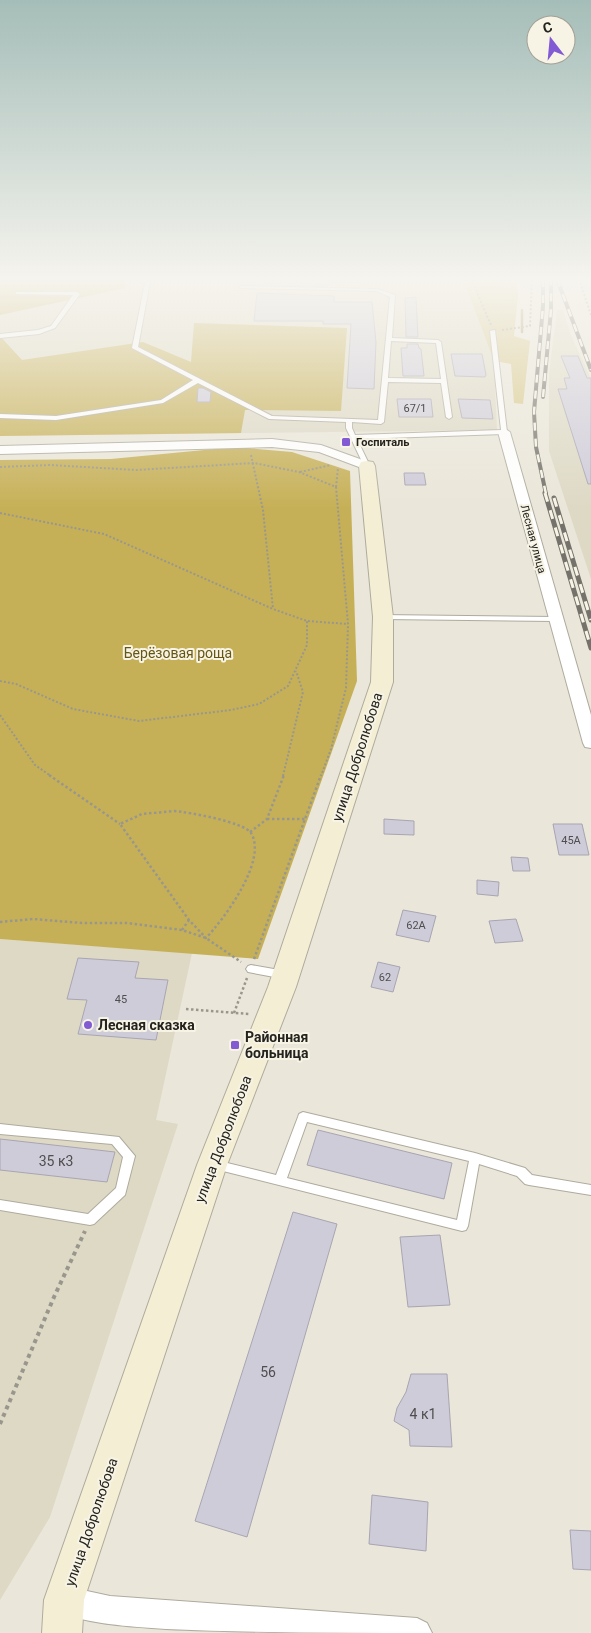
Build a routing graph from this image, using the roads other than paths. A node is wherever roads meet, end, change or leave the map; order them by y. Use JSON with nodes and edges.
{"nodes":[{"id":1,"x":149,"y":355,"type":"edge"},
{"id":2,"x":387,"y":355,"type":"edge"},
{"id":3,"x":440,"y":355,"type":"edge"},
{"id":4,"x":496,"y":355,"type":"edge"},
{"id":5,"x":198,"y":380,"type":"junction"},
{"id":6,"x":385,"y":380,"type":"junction"},
{"id":7,"x":444,"y":381,"type":"junction"},
{"id":8,"x":0,"y":416,"type":"edge"},
{"id":9,"x":448,"y":417,"type":"dead end"},
{"id":10,"x":349,"y":420,"type":"junction"},
{"id":11,"x":504,"y":432,"type":"junction"},
{"id":12,"x":354,"y":437,"type":"junction"},
{"id":13,"x":0,"y":450,"type":"edge"},
{"id":14,"x":367,"y":466,"type":"junction"},
{"id":15,"x":383,"y":617,"type":"junction"},
{"id":16,"x":555,"y":620,"type":"junction"},
{"id":17,"x":591,"y":743,"type":"edge"},
{"id":18,"x":251,"y":969,"type":"road end"},
{"id":19,"x":285,"y":975,"type":"junction"},
{"id":20,"x":0,"y":1129,"type":"edge"},
{"id":21,"x":474,"y":1158,"type":"junction"},
{"id":22,"x":212,"y":1165,"type":"junction"},
{"id":23,"x":280,"y":1181,"type":"junction"},
{"id":24,"x":591,"y":1190,"type":"edge"},
{"id":25,"x":0,"y":1205,"type":"edge"},
{"id":26,"x":57,"y":1621,"type":"edge"},
{"id":27,"x":417,"y":1633,"type":"edge"}],
"edges":[{"from":1,"to":5,"type":"lane"},
{"from":2,"to":6,"type":"lane"},
{"from":3,"to":7,"type":"lane"},
{"from":4,"to":11,"type":"lane","name":"Лесная улица"},
{"from":5,"to":8,"type":"lane"},
{"from":5,"to":10,"type":"lane"},
{"from":6,"to":7,"type":"lane"},
{"from":6,"to":10,"type":"lane"},
{"from":7,"to":9,"type":"lane"},
{"from":10,"to":12,"type":"lane"},
{"from":11,"to":12,"type":"lane"},
{"from":11,"to":16,"type":"street","name":"Лесная улица"},
{"from":12,"to":14,"type":"lane"},
{"from":13,"to":14,"type":"street"},
{"from":14,"to":15,"type":"street","name":"улица Добролюбова"},
{"from":15,"to":16,"type":"lane"},
{"from":15,"to":19,"type":"street","name":"улица Добролюбова"},
{"from":16,"to":17,"type":"street","name":"Лесная улица"},
{"from":18,"to":19,"type":"lane"},
{"from":19,"to":22,"type":"street","name":"улица Добролюбова"},
{"from":20,"to":25,"type":"lane"},
{"from":21,"to":23,"type":"lane"},
{"from":21,"to":23,"type":"lane"},
{"from":21,"to":24,"type":"lane"},
{"from":22,"to":23,"type":"lane"},
{"from":22,"to":26,"type":"street","name":"улица Добролюбова"},
{"from":26,"to":27,"type":"street"}]}
